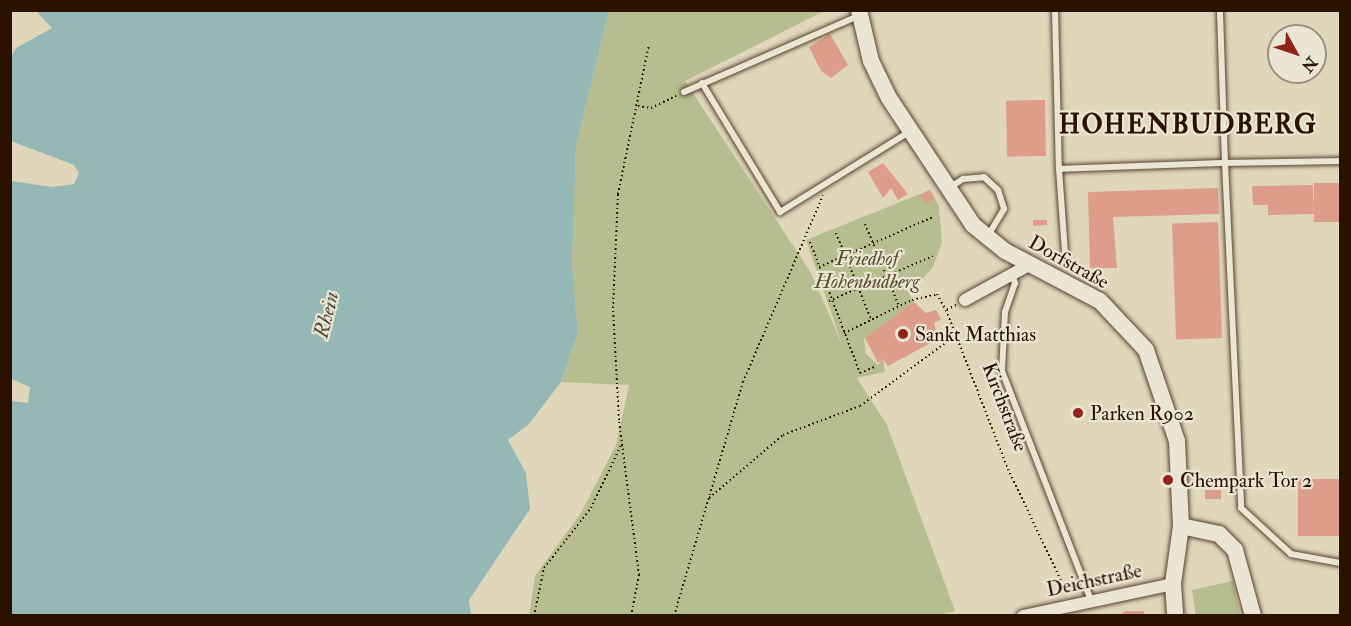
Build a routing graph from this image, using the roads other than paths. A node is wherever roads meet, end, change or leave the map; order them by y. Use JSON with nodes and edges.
{"nodes":[{"id":1,"x":1055,"y":10,"type":"edge"},
{"id":2,"x":1220,"y":10,"type":"edge"},
{"id":3,"x":859,"y":13,"type":"edge"},
{"id":4,"x":702,"y":83,"type":"junction"},
{"id":5,"x":684,"y":92,"type":"road end"},
{"id":6,"x":910,"y":131,"type":"junction"},
{"id":7,"x":1341,"y":161,"type":"edge"},
{"id":8,"x":1225,"y":164,"type":"junction"},
{"id":9,"x":1059,"y":169,"type":"junction"},
{"id":10,"x":948,"y":188,"type":"junction"},
{"id":11,"x":987,"y":237,"type":"junction"},
{"id":12,"x":1065,"y":252,"type":"dead end"},
{"id":13,"x":1031,"y":264,"type":"junction"},
{"id":14,"x":1012,"y":275,"type":"junction"},
{"id":15,"x":965,"y":300,"type":"road end"},
{"id":16,"x":1181,"y":526,"type":"junction"},
{"id":17,"x":1341,"y":563,"type":"edge"},
{"id":18,"x":1173,"y":584,"type":"junction"},
{"id":19,"x":1091,"y":600,"type":"junction"},
{"id":20,"x":1023,"y":615,"type":"edge"},
{"id":21,"x":1175,"y":615,"type":"edge"},
{"id":22,"x":1253,"y":615,"type":"edge"}],
"edges":[{"from":1,"to":9,"type":"lane"},
{"from":2,"to":8,"type":"lane"},
{"from":3,"to":4,"type":"lane"},
{"from":3,"to":6,"type":"street","name":"Dorfstraße"},
{"from":4,"to":5,"type":"lane"},
{"from":4,"to":6,"type":"lane"},
{"from":6,"to":10,"type":"street","name":"Dorfstraße"},
{"from":7,"to":8,"type":"lane"},
{"from":8,"to":9,"type":"lane"},
{"from":8,"to":17,"type":"lane"},
{"from":9,"to":12,"type":"lane"},
{"from":10,"to":11,"type":"street","name":"Dorfstraße"},
{"from":10,"to":11,"type":"lane"},
{"from":11,"to":13,"type":"street","name":"Dorfstraße"},
{"from":13,"to":14,"type":"street"},
{"from":13,"to":16,"type":"street","name":"Dorfstraße"},
{"from":14,"to":15,"type":"street"},
{"from":14,"to":19,"type":"lane"},
{"from":16,"to":18,"type":"street","name":"Dorfstraße"},
{"from":16,"to":22,"type":"street"},
{"from":18,"to":19,"type":"street","name":"Deichstraße"},
{"from":18,"to":21,"type":"street","name":"Dorfstraße"},
{"from":19,"to":20,"type":"street","name":"Deichstraße"}]}
